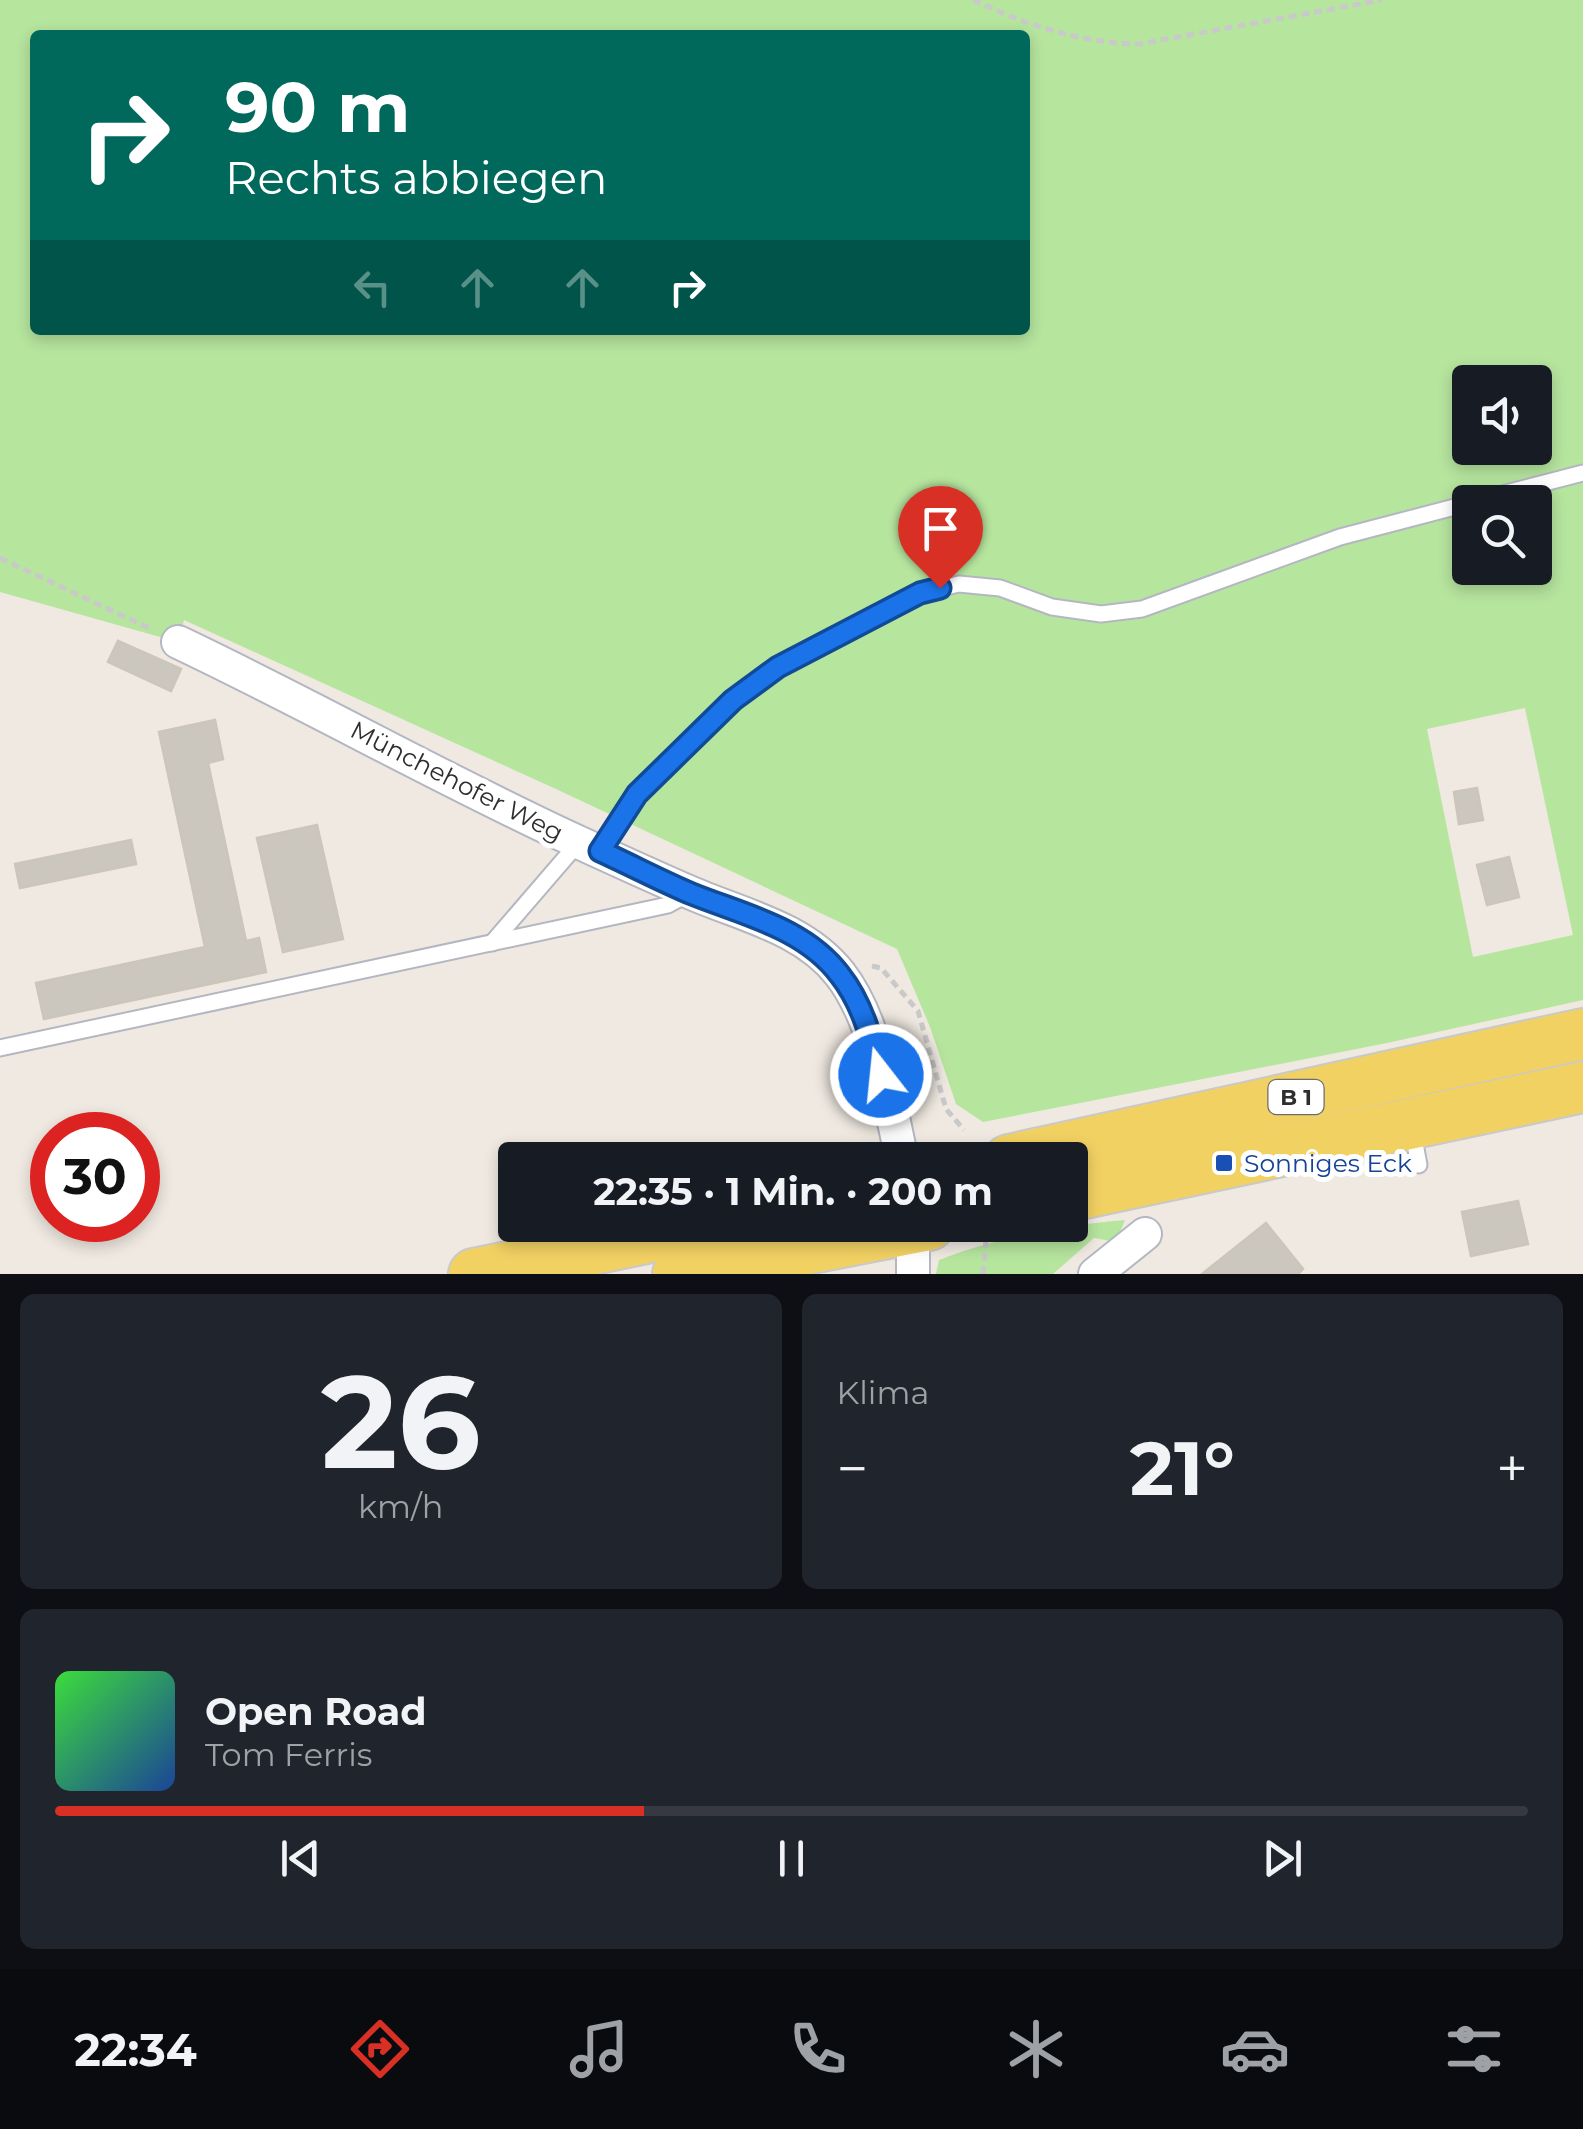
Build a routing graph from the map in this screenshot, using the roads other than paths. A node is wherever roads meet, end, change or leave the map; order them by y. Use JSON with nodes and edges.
{"nodes":[{"id":1,"x":1583,"y":472,"type":"edge"},
{"id":2,"x":1536,"y":485,"type":"edge"},
{"id":3,"x":1452,"y":508,"type":"edge"},
{"id":4,"x":178,"y":642,"type":"road end"},
{"id":5,"x":590,"y":847,"type":"junction"},
{"id":6,"x":690,"y":893,"type":"junction"},
{"id":7,"x":492,"y":943,"type":"junction"},
{"id":8,"x":1583,"y":1034,"type":"edge"},
{"id":9,"x":0,"y":1048,"type":"edge"},
{"id":10,"x":1583,"y":1087,"type":"edge"},
{"id":11,"x":897,"y":1142,"type":"edge"},
{"id":12,"x":1088,"y":1143,"type":"edge"},
{"id":13,"x":1088,"y":1193,"type":"edge"},
{"id":14,"x":1145,"y":1234,"type":"dead end"},
{"id":15,"x":627,"y":1242,"type":"edge"},
{"id":16,"x":890,"y":1242,"type":"edge"},
{"id":17,"x":474,"y":1274,"type":"edge"},
{"id":18,"x":678,"y":1274,"type":"edge"},
{"id":19,"x":1095,"y":1274,"type":"edge"}],
"edges":[{"from":1,"to":2,"type":"lane"},
{"from":3,"to":5,"type":"lane"},
{"from":4,"to":5,"type":"street","name":"Münchehofer Weg"},
{"from":5,"to":6,"type":"street","name":"Münchehofer Weg"},
{"from":5,"to":7,"type":"lane"},
{"from":6,"to":7,"type":"lane"},
{"from":6,"to":11,"type":"street","name":"Münchehofer Weg"},
{"from":7,"to":9,"type":"lane"},
{"from":8,"to":12,"type":"main road","number":"B 1"},
{"from":10,"to":13,"type":"main road","number":"B 1"},
{"from":14,"to":19,"type":"street"},
{"from":15,"to":17,"type":"main road"},
{"from":16,"to":18,"type":"main road"}]}
